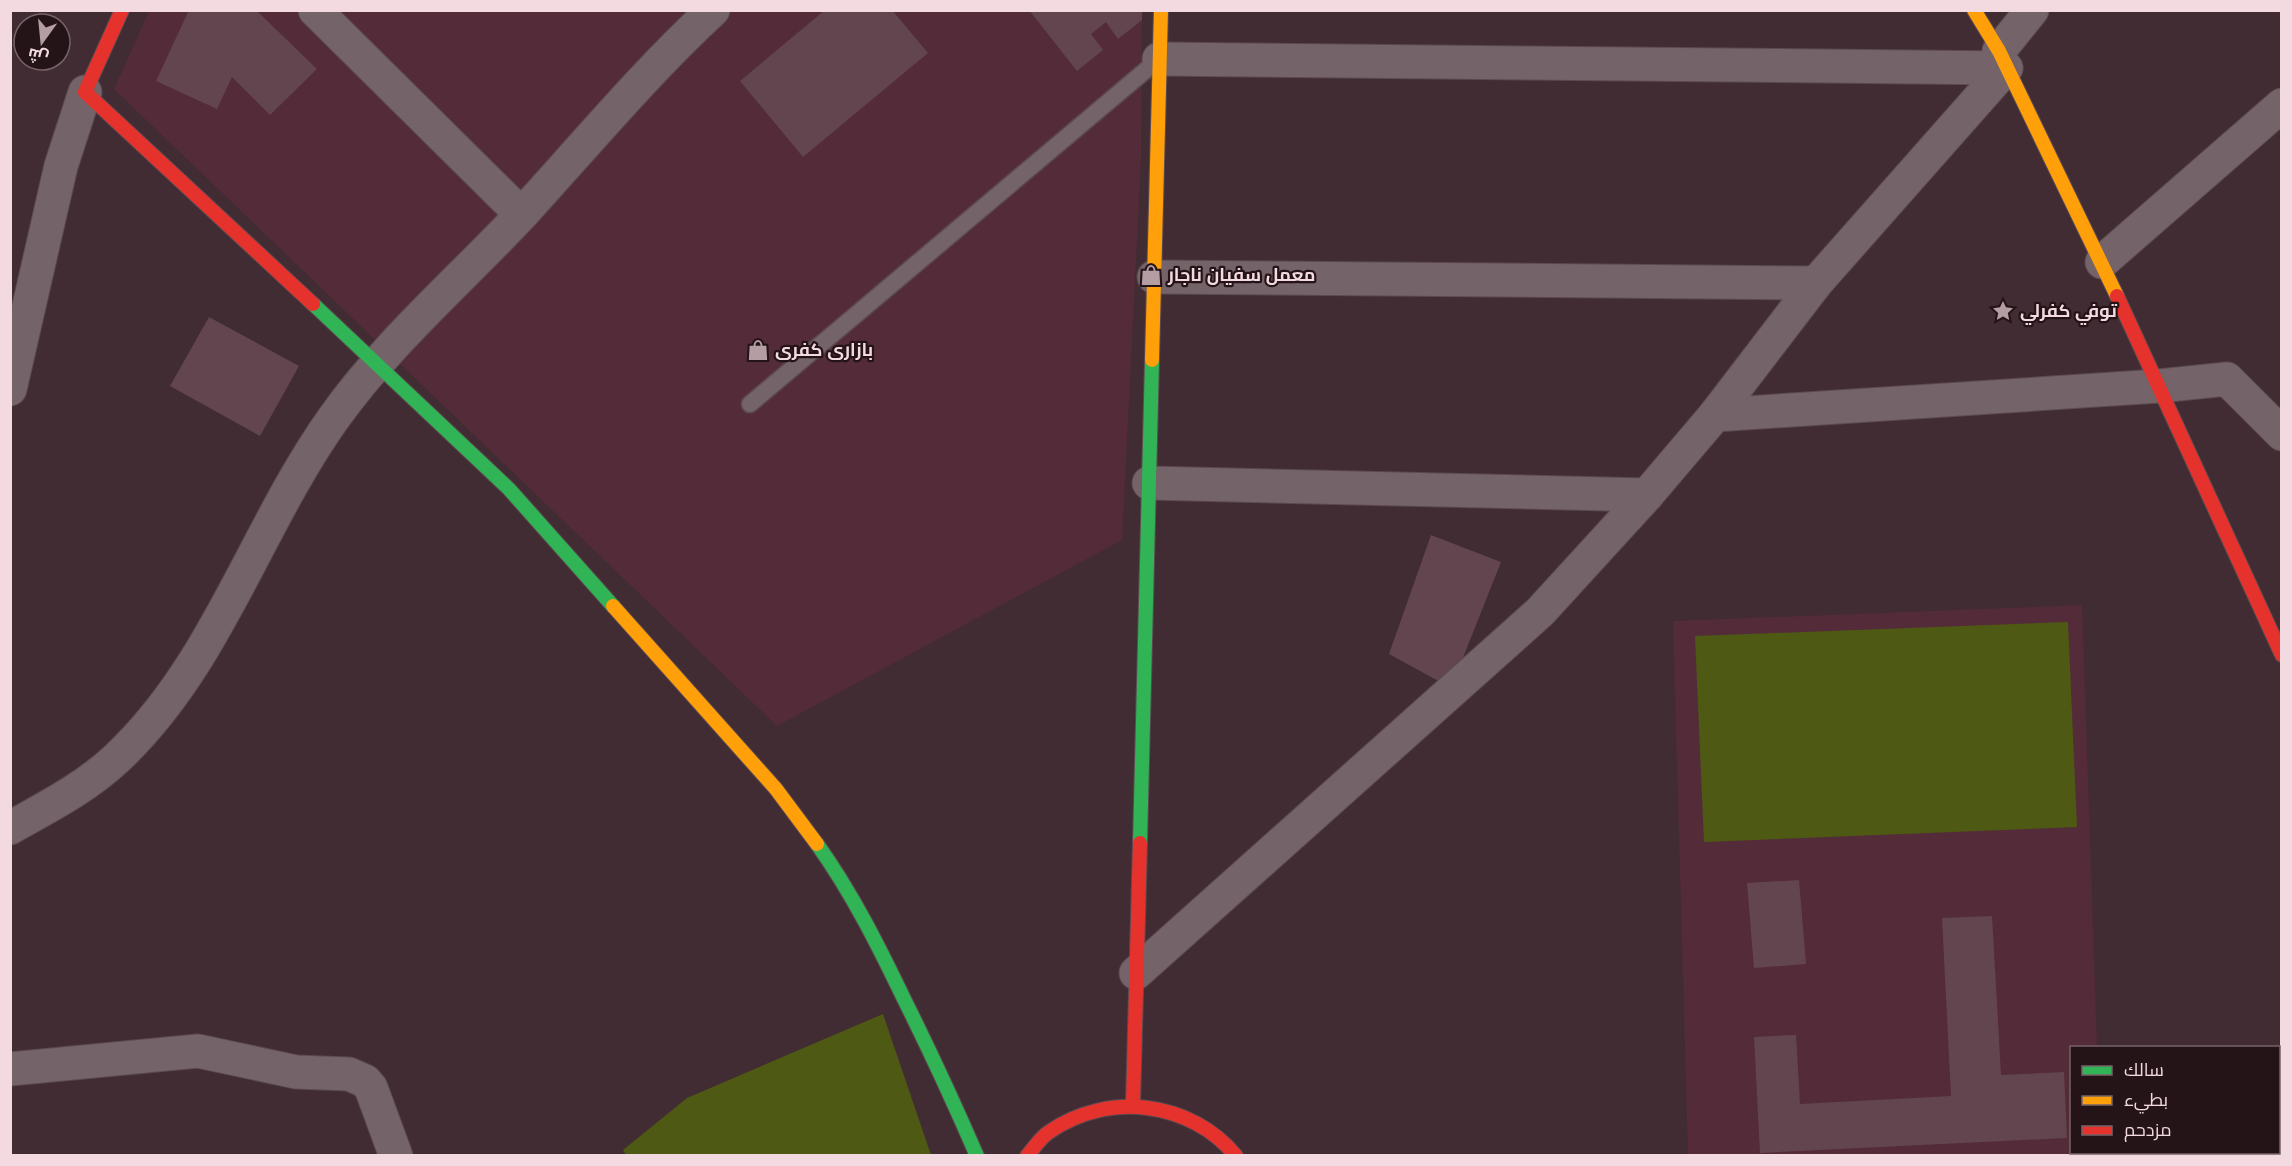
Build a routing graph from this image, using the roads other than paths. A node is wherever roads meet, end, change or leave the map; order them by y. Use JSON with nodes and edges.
{"nodes":[{"id":1,"x":122,"y":10,"type":"edge"},
{"id":2,"x":315,"y":10,"type":"edge"},
{"id":3,"x":713,"y":10,"type":"edge"},
{"id":4,"x":1161,"y":10,"type":"edge"},
{"id":5,"x":1974,"y":10,"type":"edge"},
{"id":6,"x":2032,"y":10,"type":"edge"},
{"id":7,"x":1159,"y":59,"type":"junction"},
{"id":8,"x":2002,"y":59,"type":"junction"},
{"id":9,"x":85,"y":92,"type":"junction"},
{"id":10,"x":2282,"y":105,"type":"edge"},
{"id":11,"x":521,"y":214,"type":"junction"},
{"id":12,"x":2102,"y":262,"type":"junction"},
{"id":13,"x":1154,"y":277,"type":"junction"},
{"id":14,"x":1816,"y":283,"type":"junction"},
{"id":15,"x":15,"y":350,"type":"edge"},
{"id":16,"x":376,"y":363,"type":"junction"},
{"id":17,"x":2159,"y":386,"type":"junction"},
{"id":18,"x":10,"y":389,"type":"edge"},
{"id":19,"x":750,"y":404,"type":"dead end"},
{"id":20,"x":1715,"y":415,"type":"junction"},
{"id":21,"x":2282,"y":434,"type":"edge"},
{"id":22,"x":1149,"y":483,"type":"junction"},
{"id":23,"x":1647,"y":495,"type":"junction"},
{"id":24,"x":2282,"y":655,"type":"edge"},
{"id":25,"x":10,"y":828,"type":"edge"},
{"id":26,"x":1136,"y":973,"type":"junction"},
{"id":27,"x":10,"y":1069,"type":"edge"},
{"id":28,"x":1132,"y":1104,"type":"junction"},
{"id":29,"x":396,"y":1155,"type":"edge"},
{"id":30,"x":977,"y":1155,"type":"edge"},
{"id":31,"x":1027,"y":1155,"type":"edge"},
{"id":32,"x":1236,"y":1155,"type":"edge"}],
"edges":[{"from":1,"to":9,"type":"main road"},
{"from":2,"to":11,"type":"street"},
{"from":3,"to":11,"type":"street"},
{"from":4,"to":7,"type":"main road"},
{"from":5,"to":8,"type":"main road"},
{"from":6,"to":8,"type":"street"},
{"from":7,"to":8,"type":"street"},
{"from":7,"to":13,"type":"main road"},
{"from":7,"to":19,"type":"lane"},
{"from":8,"to":12,"type":"main road"},
{"from":8,"to":14,"type":"street"},
{"from":9,"to":15,"type":"street"},
{"from":9,"to":16,"type":"main road"},
{"from":10,"to":12,"type":"street"},
{"from":11,"to":16,"type":"street"},
{"from":12,"to":17,"type":"main road"},
{"from":13,"to":14,"type":"street"},
{"from":13,"to":22,"type":"main road"},
{"from":14,"to":20,"type":"street"},
{"from":15,"to":18,"type":"street"},
{"from":16,"to":25,"type":"street"},
{"from":16,"to":30,"type":"main road"},
{"from":17,"to":20,"type":"street"},
{"from":17,"to":21,"type":"street"},
{"from":17,"to":24,"type":"main road"},
{"from":20,"to":23,"type":"street"},
{"from":22,"to":23,"type":"street"},
{"from":22,"to":26,"type":"main road"},
{"from":23,"to":26,"type":"street"},
{"from":26,"to":28,"type":"main road"},
{"from":27,"to":29,"type":"street"},
{"from":28,"to":31,"type":"main road"},
{"from":28,"to":32,"type":"main road"}]}
